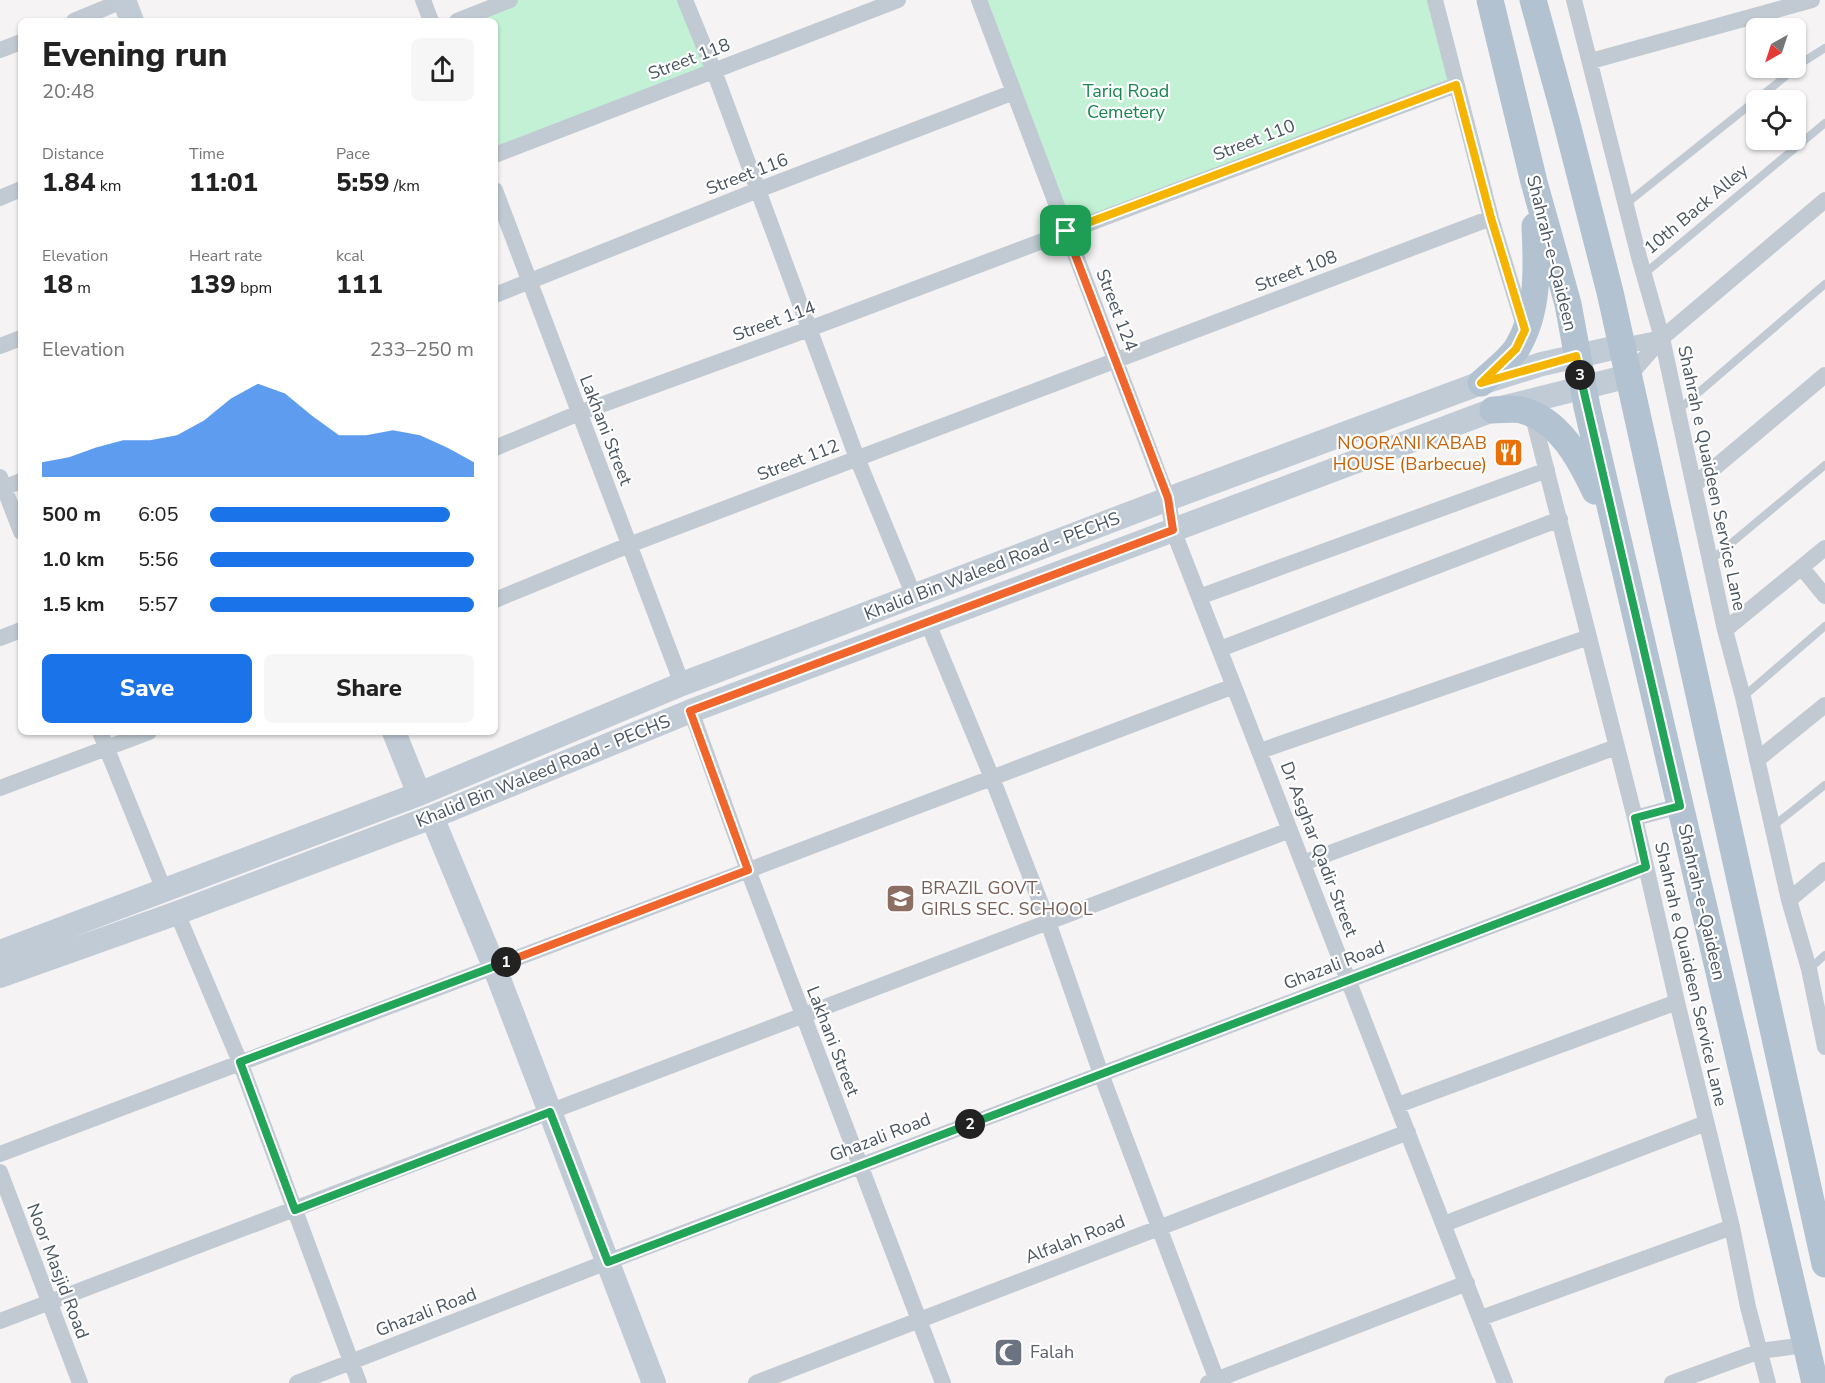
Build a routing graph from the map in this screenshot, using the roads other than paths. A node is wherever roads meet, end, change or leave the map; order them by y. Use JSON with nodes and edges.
{"nodes":[{"id":1,"x":124,"y":0,"type":"edge"},
{"id":2,"x":423,"y":0,"type":"edge"},
{"id":3,"x":510,"y":0,"type":"edge"},
{"id":4,"x":685,"y":0,"type":"edge"},
{"id":5,"x":898,"y":0,"type":"edge"},
{"id":6,"x":979,"y":0,"type":"edge"},
{"id":7,"x":1435,"y":0,"type":"edge"},
{"id":8,"x":1490,"y":0,"type":"edge"},
{"id":9,"x":1533,"y":0,"type":"edge"},
{"id":10,"x":1575,"y":0,"type":"edge"},
{"id":11,"x":1812,"y":0,"type":"edge"},
{"id":12,"x":81,"y":18,"type":"edge"},
{"id":13,"x":131,"y":18,"type":"edge"},
{"id":14,"x":430,"y":18,"type":"edge"},
{"id":15,"x":465,"y":18,"type":"edge"},
{"id":16,"x":18,"y":43,"type":"edge"},
{"id":17,"x":1825,"y":48,"type":"edge"},
{"id":18,"x":0,"y":50,"type":"edge"},
{"id":19,"x":1591,"y":61,"type":"junction"},
{"id":20,"x":714,"y":71,"type":"junction"},
{"id":21,"x":1456,"y":85,"type":"junction"},
{"id":22,"x":1014,"y":92,"type":"junction"},
{"id":23,"x":1825,"y":123,"type":"edge"},
{"id":24,"x":498,"y":154,"type":"edge"},
{"id":25,"x":1534,"y":182,"type":"junction"},
{"id":26,"x":18,"y":190,"type":"edge"},
{"id":27,"x":758,"y":190,"type":"junction"},
{"id":28,"x":0,"y":198,"type":"edge"},
{"id":29,"x":498,"y":198,"type":"edge"},
{"id":30,"x":1825,"y":200,"type":"edge"},
{"id":31,"x":1626,"y":204,"type":"junction"},
{"id":32,"x":1491,"y":218,"type":"junction"},
{"id":33,"x":1066,"y":231,"type":"junction"},
{"id":34,"x":1643,"y":274,"type":"junction"},
{"id":35,"x":529,"y":281,"type":"junction"},
{"id":36,"x":1825,"y":284,"type":"edge"},
{"id":37,"x":498,"y":294,"type":"edge"},
{"id":38,"x":809,"y":329,"type":"junction"},
{"id":39,"x":1525,"y":330,"type":"junction"},
{"id":40,"x":1662,"y":338,"type":"junction"},
{"id":41,"x":18,"y":339,"type":"edge"},
{"id":42,"x":0,"y":346,"type":"edge"},
{"id":43,"x":1622,"y":346,"type":"junction"},
{"id":44,"x":1576,"y":356,"type":"junction"},
{"id":45,"x":1115,"y":359,"type":"junction"},
{"id":46,"x":1825,"y":375,"type":"edge"},
{"id":47,"x":1629,"y":376,"type":"junction"},
{"id":48,"x":1481,"y":383,"type":"junction"},
{"id":49,"x":1582,"y":387,"type":"junction"},
{"id":50,"x":1493,"y":410,"type":"junction"},
{"id":51,"x":1676,"y":411,"type":"junction"},
{"id":52,"x":579,"y":413,"type":"junction"},
{"id":53,"x":1532,"y":413,"type":"junction"},
{"id":54,"x":498,"y":447,"type":"edge"},
{"id":55,"x":857,"y":458,"type":"junction"},
{"id":56,"x":1825,"y":465,"type":"edge"},
{"id":57,"x":1547,"y":470,"type":"junction"},
{"id":58,"x":18,"y":482,"type":"edge"},
{"id":59,"x":1,"y":485,"type":"edge"},
{"id":60,"x":1694,"y":485,"type":"junction"},
{"id":61,"x":1168,"y":498,"type":"junction"},
{"id":62,"x":1560,"y":519,"type":"junction"},
{"id":63,"x":18,"y":525,"type":"edge"},
{"id":64,"x":1173,"y":530,"type":"junction"},
{"id":65,"x":629,"y":545,"type":"junction"},
{"id":66,"x":1825,"y":548,"type":"edge"},
{"id":67,"x":1711,"y":560,"type":"junction"},
{"id":68,"x":1802,"y":567,"type":"junction"},
{"id":69,"x":914,"y":596,"type":"junction"},
{"id":70,"x":1825,"y":596,"type":"edge"},
{"id":71,"x":1199,"y":597,"type":"junction"},
{"id":72,"x":498,"y":599,"type":"edge"},
{"id":73,"x":1634,"y":605,"type":"junction"},
{"id":74,"x":927,"y":621,"type":"junction"},
{"id":75,"x":1825,"y":626,"type":"edge"},
{"id":76,"x":1725,"y":630,"type":"junction"},
{"id":77,"x":18,"y":631,"type":"edge"},
{"id":78,"x":1589,"y":637,"type":"junction"},
{"id":79,"x":0,"y":638,"type":"edge"},
{"id":80,"x":1220,"y":649,"type":"junction"},
{"id":81,"x":682,"y":684,"type":"junction"},
{"id":82,"x":1234,"y":686,"type":"junction"},
{"id":83,"x":1743,"y":697,"type":"junction"},
{"id":84,"x":1825,"y":705,"type":"edge"},
{"id":85,"x":690,"y":711,"type":"junction"},
{"id":86,"x":132,"y":735,"type":"edge"},
{"id":87,"x":395,"y":735,"type":"edge"},
{"id":88,"x":103,"y":740,"type":"edge"},
{"id":89,"x":1616,"y":747,"type":"junction"},
{"id":90,"x":1260,"y":751,"type":"junction"},
{"id":91,"x":1757,"y":760,"type":"junction"},
{"id":92,"x":992,"y":778,"type":"junction"},
{"id":93,"x":1825,"y":785,"type":"edge"},
{"id":94,"x":0,"y":788,"type":"edge"},
{"id":95,"x":420,"y":794,"type":"junction"},
{"id":96,"x":1680,"y":806,"type":"junction"},
{"id":97,"x":432,"y":818,"type":"junction"},
{"id":98,"x":1635,"y":818,"type":"junction"},
{"id":99,"x":1773,"y":827,"type":"junction"},
{"id":100,"x":1290,"y":830,"type":"junction"},
{"id":101,"x":1303,"y":863,"type":"junction"},
{"id":102,"x":1646,"y":867,"type":"junction"},
{"id":103,"x":748,"y":870,"type":"junction"},
{"id":104,"x":1825,"y":870,"type":"edge"},
{"id":105,"x":164,"y":890,"type":"junction"},
{"id":106,"x":1790,"y":900,"type":"junction"},
{"id":107,"x":177,"y":913,"type":"junction"},
{"id":108,"x":1048,"y":922,"type":"junction"},
{"id":109,"x":0,"y":952,"type":"edge"},
{"id":110,"x":1825,"y":955,"type":"edge"},
{"id":111,"x":494,"y":966,"type":"junction"},
{"id":112,"x":1809,"y":969,"type":"junction"},
{"id":113,"x":0,"y":976,"type":"edge"},
{"id":114,"x":1349,"y":980,"type":"junction"},
{"id":115,"x":1677,"y":1002,"type":"junction"},
{"id":116,"x":803,"y":1015,"type":"junction"},
{"id":117,"x":1825,"y":1046,"type":"edge"},
{"id":118,"x":240,"y":1062,"type":"junction"},
{"id":119,"x":1101,"y":1074,"type":"junction"},
{"id":120,"x":1398,"y":1106,"type":"junction"},
{"id":121,"x":550,"y":1112,"type":"junction"},
{"id":122,"x":1706,"y":1123,"type":"junction"},
{"id":123,"x":1408,"y":1132,"type":"junction"},
{"id":124,"x":0,"y":1154,"type":"edge"},
{"id":125,"x":860,"y":1166,"type":"junction"},
{"id":126,"x":0,"y":1172,"type":"edge"},
{"id":127,"x":295,"y":1210,"type":"junction"},
{"id":128,"x":1444,"y":1224,"type":"junction"},
{"id":129,"x":1732,"y":1227,"type":"junction"},
{"id":130,"x":1160,"y":1228,"type":"junction"},
{"id":131,"x":608,"y":1262,"type":"junction"},
{"id":132,"x":1825,"y":1264,"type":"edge"},
{"id":133,"x":1467,"y":1283,"type":"junction"},
{"id":134,"x":50,"y":1302,"type":"junction"},
{"id":135,"x":1481,"y":1318,"type":"junction"},
{"id":136,"x":919,"y":1320,"type":"junction"},
{"id":137,"x":0,"y":1321,"type":"edge"},
{"id":138,"x":1805,"y":1345,"type":"junction"},
{"id":139,"x":1760,"y":1351,"type":"junction"},
{"id":140,"x":352,"y":1362,"type":"junction"},
{"id":141,"x":1214,"y":1382,"type":"edge"},
{"id":142,"x":80,"y":1383,"type":"edge"},
{"id":143,"x":297,"y":1383,"type":"edge"},
{"id":144,"x":360,"y":1383,"type":"edge"},
{"id":145,"x":654,"y":1383,"type":"edge"},
{"id":146,"x":756,"y":1383,"type":"edge"},
{"id":147,"x":943,"y":1383,"type":"edge"},
{"id":148,"x":1505,"y":1383,"type":"edge"},
{"id":149,"x":1672,"y":1383,"type":"edge"},
{"id":150,"x":1768,"y":1383,"type":"edge"},
{"id":151,"x":1815,"y":1383,"type":"edge"}],
"edges":[{"from":1,"to":12,"type":"street"},
{"from":1,"to":13,"type":"main road"},
{"from":2,"to":14,"type":"street"},
{"from":3,"to":15,"type":"street"},
{"from":4,"to":20,"type":"street"},
{"from":5,"to":20,"type":"street","name":"Street 118"},
{"from":6,"to":22,"type":"street","name":"Street 124"},
{"from":7,"to":21,"type":"street"},
{"from":8,"to":25,"type":"main road","name":"Shahrah-e-Qaideen"},
{"from":9,"to":43,"type":"main road"},
{"from":10,"to":19,"type":"street","name":"Shahrah e Quaideen Service Lane"},
{"from":11,"to":19,"type":"street"},
{"from":16,"to":18,"type":"street"},
{"from":17,"to":31,"type":"lane"},
{"from":19,"to":31,"type":"street","name":"Shahrah e Quaideen Service Lane"},
{"from":20,"to":24,"type":"street","name":"Street 118"},
{"from":20,"to":27,"type":"street"},
{"from":21,"to":32,"type":"street"},
{"from":21,"to":33,"type":"street","name":"Street 110"},
{"from":22,"to":27,"type":"street","name":"Street 116"},
{"from":22,"to":33,"type":"street","name":"Street 124"},
{"from":23,"to":34,"type":"lane","name":"10th Back Alley"},
{"from":25,"to":39,"type":"main road"},
{"from":25,"to":44,"type":"main road","name":"Shahrah-e-Qaideen"},
{"from":26,"to":28,"type":"street"},
{"from":27,"to":35,"type":"street","name":"Street 116"},
{"from":27,"to":38,"type":"street"},
{"from":29,"to":35,"type":"street","name":"Lakhani Street"},
{"from":30,"to":40,"type":"street"},
{"from":31,"to":34,"type":"street","name":"Shahrah e Quaideen Service Lane"},
{"from":32,"to":39,"type":"street"},
{"from":32,"to":45,"type":"street","name":"Street 108"},
{"from":33,"to":38,"type":"street","name":"Street 114"},
{"from":33,"to":45,"type":"street","name":"Street 124"},
{"from":34,"to":40,"type":"street","name":"Shahrah e Quaideen Service Lane"},
{"from":35,"to":37,"type":"street","name":"Street 116"},
{"from":35,"to":52,"type":"street","name":"Lakhani Street"},
{"from":36,"to":51,"type":"lane"},
{"from":38,"to":52,"type":"street","name":"Street 114"},
{"from":38,"to":55,"type":"street"},
{"from":39,"to":48,"type":"main road"},
{"from":40,"to":43,"type":"street"},
{"from":40,"to":47,"type":"street"},
{"from":40,"to":51,"type":"street","name":"Shahrah e Quaideen Service Lane"},
{"from":41,"to":42,"type":"street"},
{"from":43,"to":44,"type":"main road","name":"Khalid Bin Waleed Road - PECHS"},
{"from":43,"to":47,"type":"main road"},
{"from":44,"to":48,"type":"main road","name":"Khalid Bin Waleed Road - PECHS"},
{"from":44,"to":49,"type":"main road","name":"Shahrah-e-Qaideen"},
{"from":45,"to":55,"type":"street","name":"Street 112"},
{"from":45,"to":61,"type":"street","name":"Street 124"},
{"from":46,"to":60,"type":"street"},
{"from":47,"to":49,"type":"main road","name":"Khalid Bin Waleed Road - PECHS"},
{"from":47,"to":132,"type":"main road"},
{"from":48,"to":61,"type":"main road","name":"Khalid Bin Waleed Road - PECHS"},
{"from":49,"to":50,"type":"main road","name":"Khalid Bin Waleed Road - PECHS"},
{"from":49,"to":73,"type":"main road","name":"Shahrah-e-Qaideen"},
{"from":50,"to":53,"type":"main road"},
{"from":50,"to":64,"type":"main road","name":"Khalid Bin Waleed Road - PECHS"},
{"from":51,"to":60,"type":"street","name":"Shahrah e Quaideen Service Lane"},
{"from":52,"to":54,"type":"street","name":"Street 114"},
{"from":52,"to":65,"type":"street","name":"Lakhani Street"},
{"from":53,"to":57,"type":"street","name":"Shahrah e Quaideen Service Lane"},
{"from":53,"to":73,"type":"main road"},
{"from":55,"to":65,"type":"street","name":"Street 112"},
{"from":55,"to":69,"type":"street"},
{"from":56,"to":67,"type":"lane"},
{"from":57,"to":62,"type":"street","name":"Shahrah e Quaideen Service Lane"},
{"from":57,"to":71,"type":"street"},
{"from":58,"to":59,"type":"street"},
{"from":59,"to":63,"type":"street"},
{"from":60,"to":67,"type":"street","name":"Shahrah e Quaideen Service Lane"},
{"from":61,"to":64,"type":"street","name":"Street 124"},
{"from":61,"to":69,"type":"main road","name":"Khalid Bin Waleed Road - PECHS"},
{"from":62,"to":78,"type":"street","name":"Shahrah e Quaideen Service Lane"},
{"from":62,"to":80,"type":"street"},
{"from":64,"to":71,"type":"street","name":"Dr Asghar Qadir Street"},
{"from":64,"to":74,"type":"main road","name":"Khalid Bin Waleed Road - PECHS"},
{"from":65,"to":72,"type":"street","name":"Street 112"},
{"from":65,"to":81,"type":"street","name":"Lakhani Street"},
{"from":66,"to":68,"type":"street"},
{"from":67,"to":76,"type":"street","name":"Shahrah e Quaideen Service Lane"},
{"from":68,"to":70,"type":"street"},
{"from":68,"to":76,"type":"street"},
{"from":69,"to":81,"type":"main road","name":"Khalid Bin Waleed Road - PECHS"},
{"from":71,"to":80,"type":"street","name":"Dr Asghar Qadir Street"},
{"from":73,"to":96,"type":"main road","name":"Shahrah-e-Qaideen"},
{"from":74,"to":85,"type":"main road","name":"Khalid Bin Waleed Road - PECHS"},
{"from":74,"to":92,"type":"street"},
{"from":75,"to":83,"type":"lane"},
{"from":76,"to":83,"type":"street","name":"Shahrah e Quaideen Service Lane"},
{"from":77,"to":79,"type":"street"},
{"from":78,"to":89,"type":"street","name":"Shahrah e Quaideen Service Lane"},
{"from":78,"to":90,"type":"street"},
{"from":80,"to":82,"type":"street","name":"Dr Asghar Qadir Street"},
{"from":81,"to":95,"type":"main road","name":"Khalid Bin Waleed Road - PECHS"},
{"from":82,"to":90,"type":"street","name":"Dr Asghar Qadir Street"},
{"from":82,"to":92,"type":"street"},
{"from":83,"to":91,"type":"street","name":"Shahrah e Quaideen Service Lane"},
{"from":84,"to":91,"type":"street"},
{"from":85,"to":97,"type":"main road","name":"Khalid Bin Waleed Road - PECHS"},
{"from":85,"to":103,"type":"street","name":"Lakhani Street"},
{"from":86,"to":88,"type":"street"},
{"from":87,"to":95,"type":"main road"},
{"from":88,"to":94,"type":"street"},
{"from":88,"to":105,"type":"street"},
{"from":89,"to":98,"type":"street","name":"Shahrah e Quaideen Service Lane"},
{"from":89,"to":101,"type":"street"},
{"from":90,"to":100,"type":"street","name":"Dr Asghar Qadir Street"},
{"from":91,"to":99,"type":"street","name":"Shahrah e Quaideen Service Lane"},
{"from":92,"to":103,"type":"street"},
{"from":92,"to":108,"type":"street"},
{"from":93,"to":99,"type":"lane"},
{"from":95,"to":105,"type":"main road","name":"Khalid Bin Waleed Road - PECHS"},
{"from":96,"to":98,"type":"street"},
{"from":96,"to":138,"type":"main road","name":"Shahrah-e-Qaideen"},
{"from":97,"to":107,"type":"main road","name":"Khalid Bin Waleed Road - PECHS"},
{"from":97,"to":111,"type":"main road"},
{"from":98,"to":102,"type":"street","name":"Shahrah e Quaideen Service Lane"},
{"from":99,"to":106,"type":"street","name":"Shahrah e Quaideen Service Lane"},
{"from":100,"to":101,"type":"street","name":"Dr Asghar Qadir Street"},
{"from":100,"to":108,"type":"street"},
{"from":101,"to":114,"type":"street","name":"Dr Asghar Qadir Street"},
{"from":102,"to":114,"type":"street","name":"Ghazali Road"},
{"from":102,"to":115,"type":"street","name":"Shahrah e Quaideen Service Lane"},
{"from":103,"to":111,"type":"street"},
{"from":103,"to":116,"type":"street","name":"Lakhani Street"},
{"from":104,"to":106,"type":"street"},
{"from":105,"to":109,"type":"main road","name":"Khalid Bin Waleed Road - PECHS"},
{"from":106,"to":112,"type":"street","name":"Shahrah e Quaideen Service Lane"},
{"from":107,"to":113,"type":"main road","name":"Khalid Bin Waleed Road - PECHS"},
{"from":107,"to":118,"type":"street"},
{"from":108,"to":116,"type":"street"},
{"from":108,"to":119,"type":"street"},
{"from":110,"to":112,"type":"lane"},
{"from":111,"to":118,"type":"street"},
{"from":111,"to":121,"type":"main road"},
{"from":112,"to":117,"type":"street","name":"Shahrah e Quaideen Service Lane"},
{"from":114,"to":119,"type":"street","name":"Ghazali Road"},
{"from":114,"to":120,"type":"street","name":"Dr Asghar Qadir Street"},
{"from":115,"to":120,"type":"street"},
{"from":115,"to":122,"type":"street","name":"Shahrah e Quaideen Service Lane"},
{"from":116,"to":121,"type":"street"},
{"from":116,"to":125,"type":"street","name":"Lakhani Street"},
{"from":118,"to":124,"type":"street"},
{"from":118,"to":127,"type":"street"},
{"from":119,"to":125,"type":"street","name":"Ghazali Road"},
{"from":119,"to":130,"type":"street"},
{"from":120,"to":123,"type":"street","name":"Dr Asghar Qadir Street"},
{"from":121,"to":127,"type":"street"},
{"from":121,"to":131,"type":"main road"},
{"from":122,"to":128,"type":"street"},
{"from":122,"to":129,"type":"street","name":"Shahrah e Quaideen Service Lane"},
{"from":123,"to":128,"type":"street","name":"Dr Asghar Qadir Street"},
{"from":123,"to":130,"type":"street","name":"Alfalah Road"},
{"from":125,"to":131,"type":"street","name":"Ghazali Road"},
{"from":125,"to":136,"type":"street","name":"Lakhani Street"},
{"from":126,"to":134,"type":"street","name":"Noor Masjid Road"},
{"from":127,"to":134,"type":"street"},
{"from":127,"to":140,"type":"street"},
{"from":128,"to":133,"type":"street","name":"Dr Asghar Qadir Street"},
{"from":129,"to":135,"type":"street"},
{"from":129,"to":139,"type":"street","name":"Shahrah e Quaideen Service Lane"},
{"from":130,"to":136,"type":"street","name":"Alfalah Road"},
{"from":130,"to":141,"type":"street"},
{"from":131,"to":140,"type":"street","name":"Ghazali Road"},
{"from":131,"to":145,"type":"main road"},
{"from":133,"to":135,"type":"street","name":"Dr Asghar Qadir Street"},
{"from":133,"to":141,"type":"street"},
{"from":134,"to":137,"type":"street"},
{"from":134,"to":142,"type":"street","name":"Noor Masjid Road"},
{"from":135,"to":148,"type":"street","name":"Dr Asghar Qadir Street"},
{"from":136,"to":146,"type":"street","name":"Alfalah Road"},
{"from":136,"to":147,"type":"street","name":"Lakhani Street"},
{"from":138,"to":139,"type":"street"},
{"from":138,"to":151,"type":"main road","name":"Shahrah-e-Qaideen"},
{"from":139,"to":149,"type":"street"},
{"from":139,"to":150,"type":"street","name":"Shahrah e Quaideen Service Lane"},
{"from":140,"to":143,"type":"street","name":"Ghazali Road"},
{"from":140,"to":144,"type":"street"}]}
